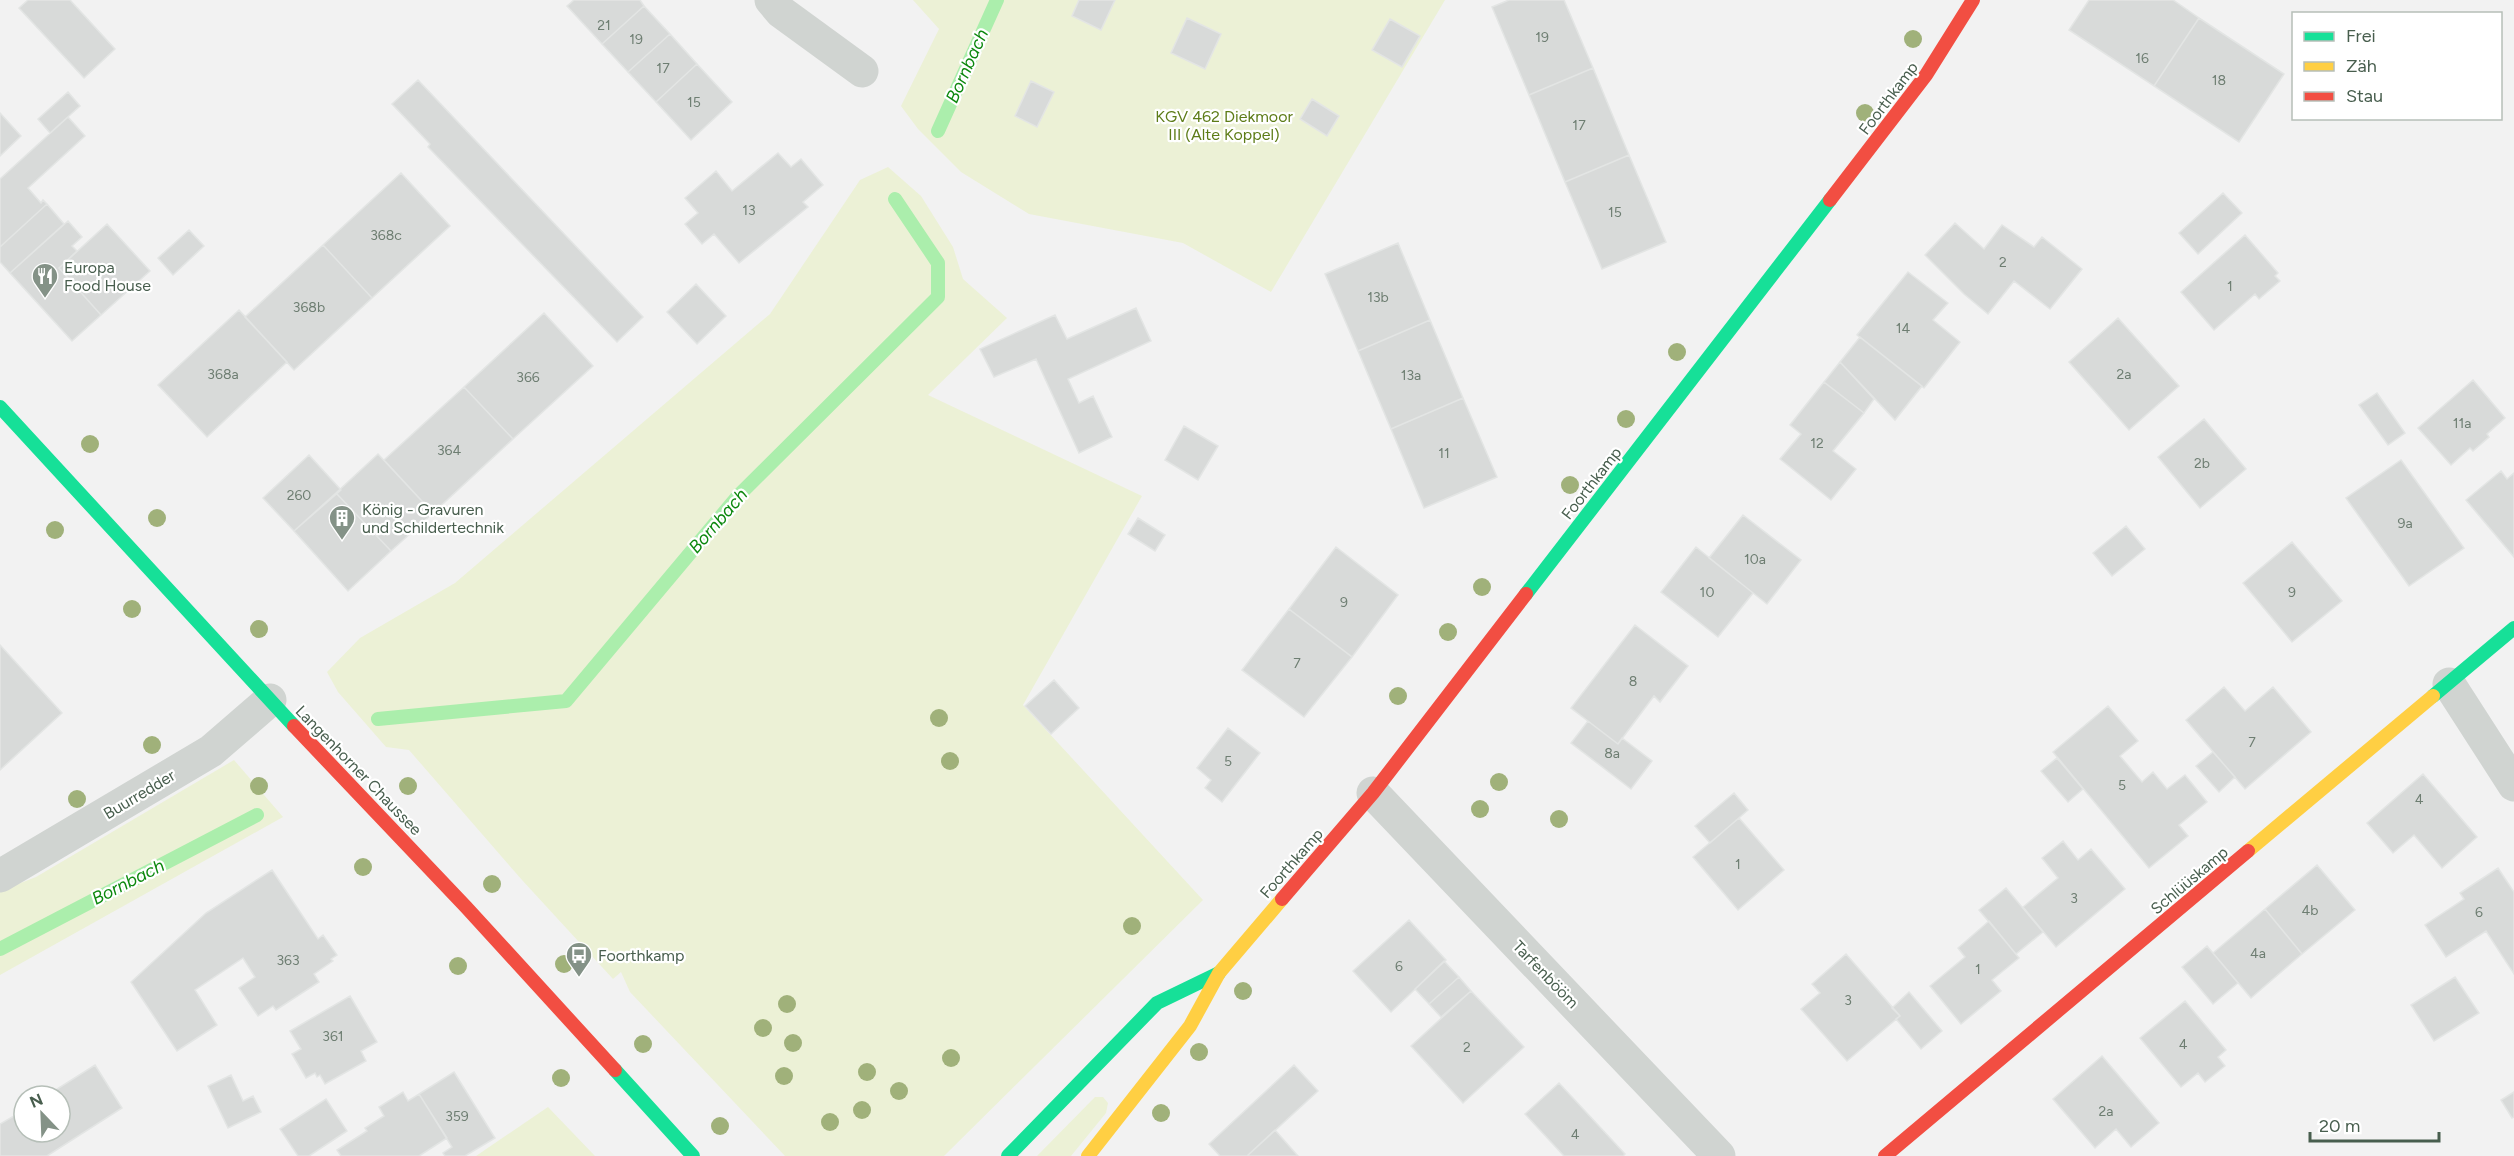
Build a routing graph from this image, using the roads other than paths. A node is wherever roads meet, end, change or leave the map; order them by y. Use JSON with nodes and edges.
{"nodes":[{"id":1,"x":771,"y":0,"type":"edge"},
{"id":2,"x":1973,"y":0,"type":"edge"},
{"id":3,"x":862,"y":71,"type":"dead end"},
{"id":4,"x":0,"y":407,"type":"edge"},
{"id":5,"x":2514,"y":628,"type":"edge"},
{"id":6,"x":2448,"y":684,"type":"junction"},
{"id":7,"x":270,"y":700,"type":"junction"},
{"id":8,"x":2514,"y":785,"type":"edge"},
{"id":9,"x":1373,"y":793,"type":"junction"},
{"id":10,"x":0,"y":876,"type":"edge"},
{"id":11,"x":1219,"y":973,"type":"junction"},
{"id":12,"x":693,"y":1156,"type":"edge"},
{"id":13,"x":1008,"y":1156,"type":"edge"},
{"id":14,"x":1088,"y":1156,"type":"edge"},
{"id":15,"x":1719,"y":1156,"type":"edge"},
{"id":16,"x":1885,"y":1156,"type":"edge"}],
"edges":[{"from":1,"to":3,"type":"street"},
{"from":2,"to":9,"type":"street","name":"Foorthkamp"},
{"from":4,"to":7,"type":"street","name":"Langenhorner Chaussee"},
{"from":5,"to":6,"type":"street","name":"Schlüüskamp"},
{"from":6,"to":8,"type":"street"},
{"from":6,"to":16,"type":"street","name":"Schlüüskamp"},
{"from":7,"to":10,"type":"street","name":"Buurredder"},
{"from":7,"to":12,"type":"street","name":"Langenhorner Chaussee"},
{"from":9,"to":11,"type":"street","name":"Foorthkamp"},
{"from":9,"to":15,"type":"street","name":"Tarfenbööm"},
{"from":11,"to":13,"type":"street","name":"Foorthkamp"},
{"from":11,"to":14,"type":"street","name":"Foorthkamp"}]}
